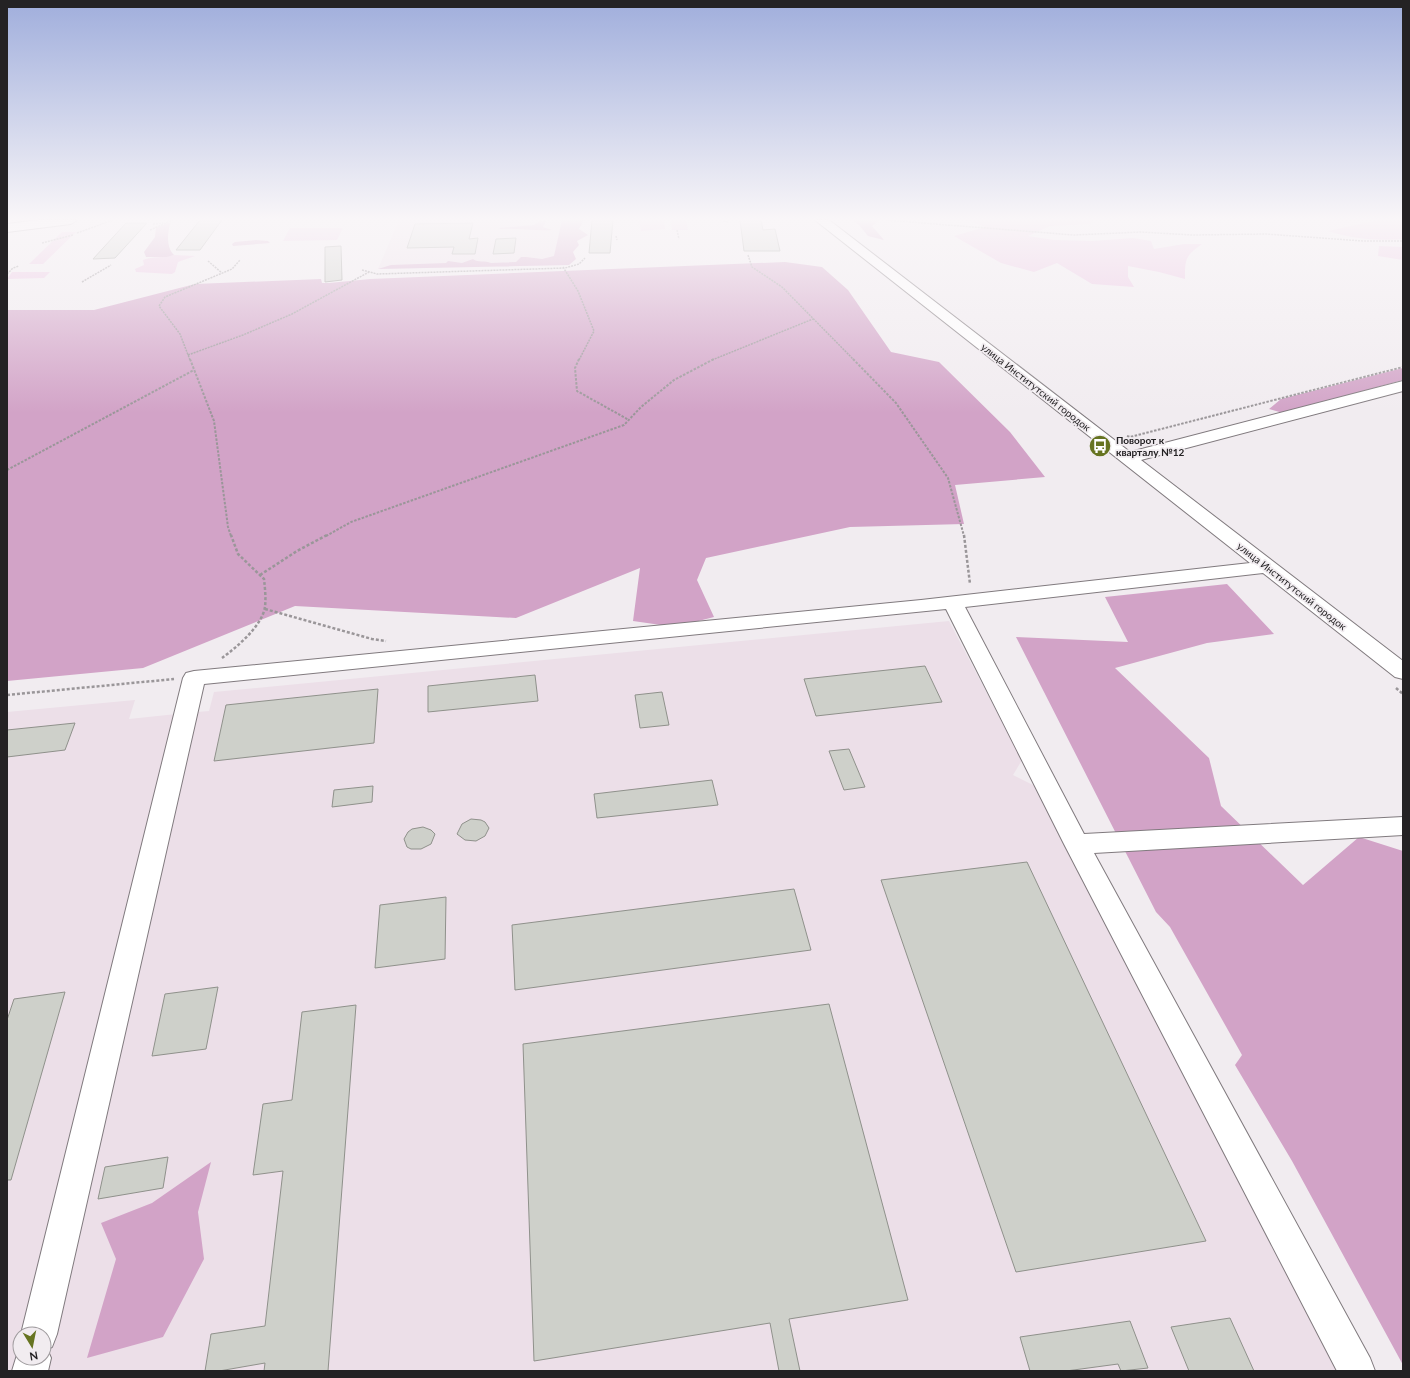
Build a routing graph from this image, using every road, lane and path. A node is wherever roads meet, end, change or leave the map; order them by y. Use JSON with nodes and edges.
{"nodes":[{"id":1,"x":195,"y":284,"type":"edge"},
{"id":2,"x":347,"y":284,"type":"edge"},
{"id":3,"x":574,"y":284,"type":"edge"},
{"id":4,"x":778,"y":284,"type":"edge"},
{"id":5,"x":904,"y":284,"type":"edge"},
{"id":6,"x":813,"y":319,"type":"junction"},
{"id":7,"x":188,"y":355,"type":"junction"},
{"id":8,"x":1403,"y":367,"type":"edge"},
{"id":9,"x":194,"y":370,"type":"junction"},
{"id":10,"x":1403,"y":386,"type":"edge"},
{"id":11,"x":629,"y":420,"type":"junction"},
{"id":12,"x":1103,"y":439,"type":"junction"},
{"id":13,"x":1127,"y":458,"type":"junction"},
{"id":14,"x":7,"y":470,"type":"edge"},
{"id":15,"x":1267,"y":566,"type":"junction"},
{"id":16,"x":260,"y":575,"type":"junction"},
{"id":17,"x":962,"y":602,"type":"junction"},
{"id":18,"x":265,"y":609,"type":"junction"},
{"id":19,"x":386,"y":641,"type":"dead end"},
{"id":20,"x":1403,"y":672,"type":"edge"},
{"id":21,"x":194,"y":678,"type":"junction"},
{"id":22,"x":7,"y":695,"type":"edge"},
{"id":23,"x":1403,"y":826,"type":"edge"},
{"id":24,"x":1077,"y":844,"type":"junction"},
{"id":25,"x":41,"y":1326,"type":"edge"},
{"id":26,"x":1356,"y":1371,"type":"edge"}],
"edges":[{"from":1,"to":7,"type":"path"},
{"from":2,"to":7,"type":"path"},
{"from":3,"to":11,"type":"path"},
{"from":4,"to":6,"type":"path"},
{"from":5,"to":12,"type":"street","name":"улица Институтский городок"},
{"from":6,"to":11,"type":"path"},
{"from":6,"to":17,"type":"path"},
{"from":7,"to":9,"type":"path"},
{"from":8,"to":12,"type":"path"},
{"from":9,"to":14,"type":"path"},
{"from":9,"to":16,"type":"path"},
{"from":10,"to":13,"type":"street"},
{"from":11,"to":16,"type":"path"},
{"from":12,"to":13,"type":"street","name":"улица Институтский городок"},
{"from":13,"to":15,"type":"street","name":"улица Институтский городок"},
{"from":15,"to":17,"type":"street"},
{"from":15,"to":20,"type":"street","name":"улица Институтский городок"},
{"from":16,"to":18,"type":"path"},
{"from":17,"to":21,"type":"street"},
{"from":17,"to":24,"type":"street"},
{"from":18,"to":19,"type":"path"},
{"from":18,"to":21,"type":"path"},
{"from":21,"to":22,"type":"path"},
{"from":21,"to":25,"type":"street"},
{"from":23,"to":24,"type":"street"},
{"from":24,"to":26,"type":"street"}]}
